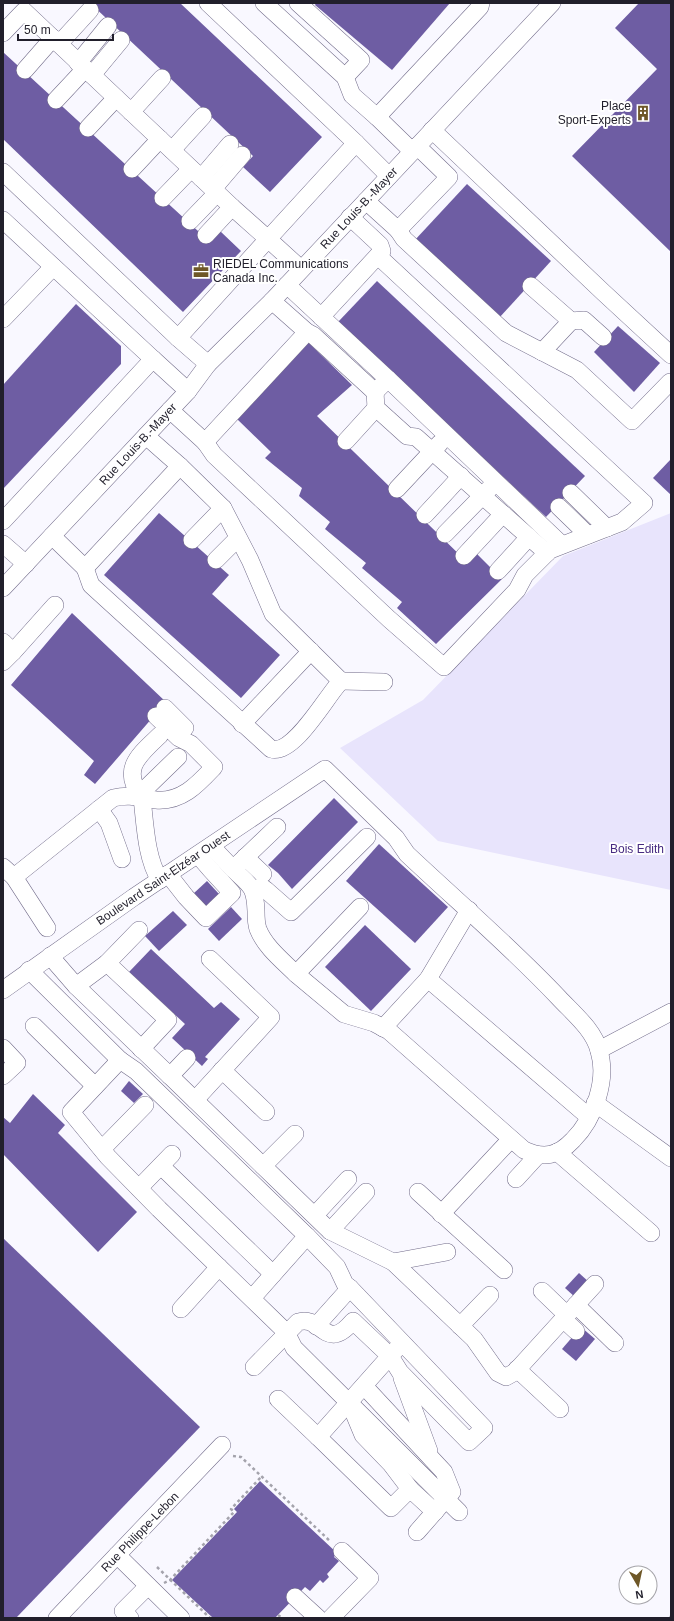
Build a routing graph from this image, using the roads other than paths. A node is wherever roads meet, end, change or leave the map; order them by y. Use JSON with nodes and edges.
{"nodes":[{"id":1,"x":208,"y":3,"type":"edge"},
{"id":2,"x":264,"y":3,"type":"edge"},
{"id":3,"x":298,"y":3,"type":"edge"},
{"id":4,"x":481,"y":3,"type":"edge"},
{"id":5,"x":552,"y":3,"type":"edge"},
{"id":6,"x":28,"y":7,"type":"edge"},
{"id":7,"x":90,"y":10,"type":"dead end"},
{"id":8,"x":108,"y":26,"type":"dead end"},
{"id":9,"x":3,"y":33,"type":"edge"},
{"id":10,"x":121,"y":40,"type":"dead end"},
{"id":11,"x":56,"y":41,"type":"junction"},
{"id":12,"x":85,"y":69,"type":"junction"},
{"id":13,"x":25,"y":70,"type":"dead end"},
{"id":14,"x":345,"y":77,"type":"junction"},
{"id":15,"x":162,"y":78,"type":"dead end"},
{"id":16,"x":116,"y":98,"type":"junction"},
{"id":17,"x":56,"y":100,"type":"dead end"},
{"id":18,"x":132,"y":112,"type":"junction"},
{"id":19,"x":203,"y":116,"type":"dead end"},
{"id":20,"x":376,"y":117,"type":"junction"},
{"id":21,"x":88,"y":128,"type":"dead end"},
{"id":22,"x":432,"y":130,"type":"junction"},
{"id":23,"x":356,"y":143,"type":"junction"},
{"id":24,"x":166,"y":144,"type":"junction"},
{"id":25,"x":230,"y":144,"type":"dead end"},
{"id":26,"x":415,"y":148,"type":"junction"},
{"id":27,"x":242,"y":155,"type":"dead end"},
{"id":28,"x":132,"y":169,"type":"dead end"},
{"id":29,"x":3,"y":172,"type":"edge"},
{"id":30,"x":389,"y":176,"type":"junction"},
{"id":31,"x":206,"y":182,"type":"junction"},
{"id":32,"x":163,"y":198,"type":"dead end"},
{"id":33,"x":366,"y":201,"type":"junction"},
{"id":34,"x":232,"y":207,"type":"junction"},
{"id":35,"x":350,"y":217,"type":"junction"},
{"id":36,"x":3,"y":220,"type":"edge"},
{"id":37,"x":190,"y":221,"type":"dead end"},
{"id":38,"x":398,"y":230,"type":"junction"},
{"id":39,"x":206,"y":236,"type":"dead end"},
{"id":40,"x":268,"y":239,"type":"junction"},
{"id":41,"x":378,"y":256,"type":"junction"},
{"id":42,"x":53,"y":267,"type":"junction"},
{"id":43,"x":301,"y":269,"type":"junction"},
{"id":44,"x":287,"y":285,"type":"junction"},
{"id":45,"x":531,"y":286,"type":"dead end"},
{"id":46,"x":272,"y":301,"type":"junction"},
{"id":47,"x":321,"y":316,"type":"junction"},
{"id":48,"x":3,"y":319,"type":"edge"},
{"id":49,"x":571,"y":321,"type":"junction"},
{"id":50,"x":307,"y":332,"type":"junction"},
{"id":51,"x":604,"y":337,"type":"dead end"},
{"id":52,"x":178,"y":338,"type":"junction"},
{"id":53,"x":542,"y":352,"type":"junction"},
{"id":54,"x":671,"y":355,"type":"edge"},
{"id":55,"x":153,"y":359,"type":"junction"},
{"id":56,"x":208,"y":364,"type":"junction"},
{"id":57,"x":388,"y":379,"type":"junction"},
{"id":58,"x":670,"y":382,"type":"edge"},
{"id":59,"x":188,"y":391,"type":"junction"},
{"id":60,"x":376,"y":400,"type":"junction"},
{"id":61,"x":170,"y":410,"type":"junction"},
{"id":62,"x":146,"y":436,"type":"junction"},
{"id":63,"x":447,"y":436,"type":"junction"},
{"id":64,"x":346,"y":441,"type":"dead end"},
{"id":65,"x":205,"y":442,"type":"junction"},
{"id":66,"x":432,"y":451,"type":"junction"},
{"id":67,"x":180,"y":466,"type":"junction"},
{"id":68,"x":460,"y":476,"type":"junction"},
{"id":69,"x":495,"y":482,"type":"junction"},
{"id":70,"x":397,"y":489,"type":"dead end"},
{"id":71,"x":571,"y":493,"type":"dead end"},
{"id":72,"x":482,"y":495,"type":"junction"},
{"id":73,"x":220,"y":504,"type":"junction"},
{"id":74,"x":559,"y":507,"type":"dead end"},
{"id":75,"x":503,"y":514,"type":"junction"},
{"id":76,"x":425,"y":515,"type":"dead end"},
{"id":77,"x":3,"y":521,"type":"edge"},
{"id":78,"x":607,"y":528,"type":"junction"},
{"id":79,"x":445,"y":534,"type":"dead end"},
{"id":80,"x":588,"y":535,"type":"junction"},
{"id":81,"x":52,"y":536,"type":"junction"},
{"id":82,"x":190,"y":536,"type":"dead end"},
{"id":83,"x":529,"y":537,"type":"junction"},
{"id":84,"x":238,"y":538,"type":"junction"},
{"id":85,"x":3,"y":544,"type":"edge"},
{"id":86,"x":562,"y":545,"type":"junction"},
{"id":87,"x":547,"y":553,"type":"junction"},
{"id":88,"x":464,"y":556,"type":"dead end"},
{"id":89,"x":216,"y":560,"type":"dead end"},
{"id":90,"x":26,"y":564,"type":"junction"},
{"id":91,"x":85,"y":568,"type":"junction"},
{"id":92,"x":498,"y":571,"type":"dead end"},
{"id":93,"x":3,"y":588,"type":"edge"},
{"id":94,"x":55,"y":605,"type":"dead end"},
{"id":95,"x":311,"y":651,"type":"junction"},
{"id":96,"x":6,"y":652,"type":"edge"},
{"id":97,"x":341,"y":681,"type":"junction"},
{"id":98,"x":384,"y":682,"type":"dead end"},
{"id":99,"x":161,"y":712,"type":"dead end"},
{"id":100,"x":242,"y":724,"type":"junction"},
{"id":101,"x":160,"y":735,"type":"dead end"},
{"id":102,"x":178,"y":756,"type":"dead end"},
{"id":103,"x":142,"y":798,"type":"junction"},
{"id":104,"x":99,"y":809,"type":"junction"},
{"id":105,"x":277,"y":827,"type":"dead end"},
{"id":106,"x":367,"y":837,"type":"dead end"},
{"id":107,"x":205,"y":850,"type":"junction"},
{"id":108,"x":245,"y":857,"type":"junction"},
{"id":109,"x":122,"y":859,"type":"dead end"},
{"id":110,"x":233,"y":869,"type":"junction"},
{"id":111,"x":8,"y":872,"type":"edge"},
{"id":112,"x":263,"y":874,"type":"dead end"},
{"id":113,"x":164,"y":877,"type":"junction"},
{"id":114,"x":253,"y":889,"type":"junction"},
{"id":115,"x":464,"y":906,"type":"junction"},
{"id":116,"x":360,"y":907,"type":"dead end"},
{"id":117,"x":47,"y":928,"type":"dead end"},
{"id":118,"x":139,"y":930,"type":"dead end"},
{"id":119,"x":50,"y":956,"type":"junction"},
{"id":120,"x":210,"y":959,"type":"dead end"},
{"id":121,"x":107,"y":963,"type":"junction"},
{"id":122,"x":29,"y":970,"type":"junction"},
{"id":123,"x":296,"y":974,"type":"junction"},
{"id":124,"x":428,"y":979,"type":"junction"},
{"id":125,"x":76,"y":986,"type":"junction"},
{"id":126,"x":3,"y":990,"type":"edge"},
{"id":127,"x":671,"y":1012,"type":"edge"},
{"id":128,"x":34,"y":1026,"type":"dead end"},
{"id":129,"x":383,"y":1028,"type":"junction"},
{"id":130,"x":3,"y":1048,"type":"edge"},
{"id":131,"x":141,"y":1049,"type":"junction"},
{"id":132,"x":599,"y":1050,"type":"junction"},
{"id":133,"x":187,"y":1058,"type":"dead end"},
{"id":134,"x":120,"y":1060,"type":"junction"},
{"id":135,"x":222,"y":1070,"type":"junction"},
{"id":136,"x":3,"y":1076,"type":"edge"},
{"id":137,"x":170,"y":1076,"type":"junction"},
{"id":138,"x":95,"y":1086,"type":"junction"},
{"id":139,"x":195,"y":1100,"type":"junction"},
{"id":140,"x":145,"y":1105,"type":"dead end"},
{"id":141,"x":592,"y":1110,"type":"junction"},
{"id":142,"x":266,"y":1112,"type":"dead end"},
{"id":143,"x":295,"y":1134,"type":"dead end"},
{"id":144,"x":511,"y":1139,"type":"junction"},
{"id":145,"x":102,"y":1149,"type":"junction"},
{"id":146,"x":557,"y":1152,"type":"junction"},
{"id":147,"x":538,"y":1155,"type":"junction"},
{"id":148,"x":671,"y":1158,"type":"edge"},
{"id":149,"x":264,"y":1166,"type":"junction"},
{"id":150,"x":348,"y":1179,"type":"dead end"},
{"id":151,"x":516,"y":1180,"type":"dead end"},
{"id":152,"x":139,"y":1188,"type":"junction"},
{"id":153,"x":366,"y":1192,"type":"dead end"},
{"id":154,"x":418,"y":1192,"type":"dead end"},
{"id":155,"x":441,"y":1214,"type":"junction"},
{"id":156,"x":315,"y":1215,"type":"junction"},
{"id":157,"x":330,"y":1231,"type":"junction"},
{"id":158,"x":651,"y":1233,"type":"dead end"},
{"id":159,"x":307,"y":1236,"type":"junction"},
{"id":160,"x":447,"y":1252,"type":"dead end"},
{"id":161,"x":392,"y":1262,"type":"junction"},
{"id":162,"x":219,"y":1267,"type":"junction"},
{"id":163,"x":504,"y":1270,"type":"dead end"},
{"id":164,"x":273,"y":1274,"type":"junction"},
{"id":165,"x":595,"y":1284,"type":"dead end"},
{"id":166,"x":350,"y":1288,"type":"junction"},
{"id":167,"x":542,"y":1290,"type":"dead end"},
{"id":168,"x":490,"y":1295,"type":"dead end"},
{"id":169,"x":252,"y":1298,"type":"junction"},
{"id":170,"x":366,"y":1306,"type":"junction"},
{"id":171,"x":181,"y":1309,"type":"dead end"},
{"id":172,"x":353,"y":1321,"type":"junction"},
{"id":173,"x":566,"y":1323,"type":"junction"},
{"id":174,"x":316,"y":1326,"type":"junction"},
{"id":175,"x":460,"y":1326,"type":"junction"},
{"id":176,"x":286,"y":1332,"type":"junction"},
{"id":177,"x":402,"y":1343,"type":"junction"},
{"id":178,"x":615,"y":1343,"type":"dead end"},
{"id":179,"x":390,"y":1356,"type":"junction"},
{"id":180,"x":254,"y":1368,"type":"dead end"},
{"id":181,"x":517,"y":1369,"type":"junction"},
{"id":182,"x":400,"y":1372,"type":"junction"},
{"id":183,"x":364,"y":1386,"type":"junction"},
{"id":184,"x":278,"y":1399,"type":"dead end"},
{"id":185,"x":350,"y":1403,"type":"junction"},
{"id":186,"x":560,"y":1409,"type":"dead end"},
{"id":187,"x":318,"y":1437,"type":"junction"},
{"id":188,"x":228,"y":1450,"type":"road end"},
{"id":189,"x":432,"y":1459,"type":"junction"},
{"id":190,"x":410,"y":1489,"type":"junction"},
{"id":191,"x":441,"y":1506,"type":"junction"},
{"id":192,"x":459,"y":1512,"type":"dead end"},
{"id":193,"x":417,"y":1532,"type":"dead end"},
{"id":194,"x":337,"y":1548,"type":"road end"},
{"id":195,"x":117,"y":1555,"type":"junction"},
{"id":196,"x":148,"y":1586,"type":"junction"},
{"id":197,"x":295,"y":1597,"type":"dead end"},
{"id":198,"x":339,"y":1615,"type":"edge"},
{"id":199,"x":62,"y":1616,"type":"edge"},
{"id":200,"x":130,"y":1618,"type":"edge"},
{"id":201,"x":182,"y":1618,"type":"edge"},
{"id":202,"x":318,"y":1618,"type":"edge"}],
"edges":[{"from":1,"to":23,"type":"street"},
{"from":2,"to":14,"type":"street"},
{"from":3,"to":14,"type":"street"},
{"from":4,"to":20,"type":"street"},
{"from":5,"to":22,"type":"street","name":"Rue Louis-B.-Mayer"},
{"from":6,"to":9,"type":"street"},
{"from":6,"to":11,"type":"street"},
{"from":7,"to":11,"type":"street"},
{"from":8,"to":12,"type":"street"},
{"from":10,"to":12,"type":"street"},
{"from":11,"to":12,"type":"street"},
{"from":11,"to":13,"type":"street"},
{"from":12,"to":16,"type":"street"},
{"from":12,"to":17,"type":"street"},
{"from":14,"to":20,"type":"street"},
{"from":15,"to":18,"type":"street"},
{"from":16,"to":18,"type":"street"},
{"from":16,"to":21,"type":"street"},
{"from":18,"to":24,"type":"street"},
{"from":19,"to":24,"type":"street"},
{"from":20,"to":26,"type":"street"},
{"from":22,"to":26,"type":"street","name":"Rue Louis-B.-Mayer"},
{"from":22,"to":54,"type":"street"},
{"from":23,"to":30,"type":"street"},
{"from":23,"to":40,"type":"street"},
{"from":24,"to":28,"type":"street"},
{"from":24,"to":31,"type":"street"},
{"from":25,"to":31,"type":"street"},
{"from":26,"to":30,"type":"street","name":"Rue Louis-B.-Mayer"},
{"from":26,"to":38,"type":"street"},
{"from":27,"to":31,"type":"street"},
{"from":29,"to":52,"type":"street"},
{"from":30,"to":33,"type":"street","name":"Rue Louis-B.-Mayer"},
{"from":31,"to":32,"type":"street"},
{"from":31,"to":34,"type":"street"},
{"from":31,"to":37,"type":"street"},
{"from":33,"to":35,"type":"street","name":"Rue Louis-B.-Mayer"},
{"from":33,"to":38,"type":"street"},
{"from":34,"to":39,"type":"street"},
{"from":34,"to":40,"type":"street"},
{"from":35,"to":41,"type":"street"},
{"from":35,"to":43,"type":"street","name":"Rue Louis-B.-Mayer"},
{"from":36,"to":42,"type":"street"},
{"from":38,"to":53,"type":"street"},
{"from":40,"to":43,"type":"street"},
{"from":40,"to":52,"type":"street"},
{"from":41,"to":47,"type":"street"},
{"from":41,"to":78,"type":"street"},
{"from":42,"to":48,"type":"street"},
{"from":42,"to":55,"type":"street"},
{"from":43,"to":44,"type":"street","name":"Rue Louis-B.-Mayer"},
{"from":44,"to":46,"type":"street","name":"Rue Louis-B.-Mayer"},
{"from":44,"to":47,"type":"street"},
{"from":45,"to":49,"type":"street"},
{"from":46,"to":50,"type":"street"},
{"from":46,"to":56,"type":"street","name":"Rue Louis-B.-Mayer"},
{"from":47,"to":57,"type":"street"},
{"from":49,"to":51,"type":"street"},
{"from":49,"to":53,"type":"street"},
{"from":50,"to":60,"type":"street"},
{"from":50,"to":65,"type":"street"},
{"from":52,"to":56,"type":"street"},
{"from":53,"to":58,"type":"street"},
{"from":55,"to":59,"type":"street"},
{"from":55,"to":77,"type":"street"},
{"from":56,"to":59,"type":"street","name":"Rue Louis-B.-Mayer"},
{"from":57,"to":60,"type":"street"},
{"from":57,"to":63,"type":"street"},
{"from":59,"to":61,"type":"street","name":"Rue Louis-B.-Mayer"},
{"from":60,"to":64,"type":"street"},
{"from":60,"to":66,"type":"street"},
{"from":61,"to":62,"type":"street","name":"Rue Louis-B.-Mayer"},
{"from":61,"to":65,"type":"street"},
{"from":62,"to":67,"type":"street"},
{"from":62,"to":81,"type":"street","name":"Rue Louis-B.-Mayer"},
{"from":63,"to":66,"type":"street"},
{"from":63,"to":69,"type":"street"},
{"from":65,"to":87,"type":"street"},
{"from":66,"to":68,"type":"street"},
{"from":66,"to":70,"type":"street"},
{"from":67,"to":73,"type":"street"},
{"from":67,"to":91,"type":"street"},
{"from":68,"to":72,"type":"street"},
{"from":68,"to":76,"type":"street"},
{"from":69,"to":72,"type":"street"},
{"from":69,"to":86,"type":"street"},
{"from":71,"to":78,"type":"street"},
{"from":72,"to":75,"type":"street"},
{"from":72,"to":79,"type":"street"},
{"from":73,"to":82,"type":"street"},
{"from":73,"to":84,"type":"street"},
{"from":74,"to":80,"type":"street"},
{"from":75,"to":83,"type":"street"},
{"from":75,"to":88,"type":"street"},
{"from":78,"to":80,"type":"street"},
{"from":80,"to":86,"type":"street"},
{"from":81,"to":90,"type":"street","name":"Rue Louis-B.-Mayer"},
{"from":81,"to":91,"type":"street"},
{"from":83,"to":87,"type":"street"},
{"from":83,"to":92,"type":"street"},
{"from":84,"to":89,"type":"street"},
{"from":84,"to":95,"type":"street"},
{"from":85,"to":90,"type":"street"},
{"from":86,"to":87,"type":"street"},
{"from":90,"to":93,"type":"street","name":"Rue Louis-B.-Mayer"},
{"from":91,"to":100,"type":"street"},
{"from":94,"to":96,"type":"street"},
{"from":95,"to":97,"type":"street"},
{"from":95,"to":100,"type":"street"},
{"from":97,"to":98,"type":"street"},
{"from":97,"to":100,"type":"street"},
{"from":99,"to":103,"type":"street"},
{"from":101,"to":103,"type":"street"},
{"from":102,"to":103,"type":"street"},
{"from":103,"to":104,"type":"street"},
{"from":103,"to":113,"type":"street"},
{"from":104,"to":109,"type":"street"},
{"from":104,"to":111,"type":"street"},
{"from":105,"to":108,"type":"street"},
{"from":106,"to":114,"type":"street"},
{"from":107,"to":110,"type":"street"},
{"from":107,"to":113,"type":"street","name":"Boulevard Saint-Elzéar Ouest"},
{"from":107,"to":113,"type":"street"},
{"from":107,"to":115,"type":"street","name":"Boulevard Saint-Elzéar Ouest"},
{"from":108,"to":110,"type":"street"},
{"from":108,"to":112,"type":"street"},
{"from":110,"to":114,"type":"street"},
{"from":111,"to":117,"type":"street"},
{"from":113,"to":119,"type":"street","name":"Boulevard Saint-Elzéar Ouest"},
{"from":114,"to":123,"type":"street"},
{"from":115,"to":124,"type":"street"},
{"from":115,"to":132,"type":"street"},
{"from":116,"to":123,"type":"street"},
{"from":118,"to":121,"type":"street"},
{"from":119,"to":122,"type":"street","name":"Boulevard Saint-Elzéar Ouest"},
{"from":119,"to":125,"type":"street"},
{"from":120,"to":135,"type":"street"},
{"from":121,"to":125,"type":"street"},
{"from":121,"to":131,"type":"street"},
{"from":122,"to":126,"type":"street","name":"Boulevard Saint-Elzéar Ouest"},
{"from":122,"to":134,"type":"street"},
{"from":123,"to":129,"type":"street"},
{"from":124,"to":129,"type":"street"},
{"from":124,"to":141,"type":"street"},
{"from":125,"to":131,"type":"street"},
{"from":127,"to":132,"type":"street"},
{"from":128,"to":138,"type":"street"},
{"from":129,"to":144,"type":"street"},
{"from":130,"to":136,"type":"street"},
{"from":131,"to":137,"type":"street"},
{"from":132,"to":141,"type":"street"},
{"from":133,"to":137,"type":"street"},
{"from":134,"to":138,"type":"street"},
{"from":134,"to":159,"type":"street"},
{"from":135,"to":139,"type":"street"},
{"from":135,"to":142,"type":"street"},
{"from":137,"to":139,"type":"street"},
{"from":138,"to":145,"type":"street"},
{"from":139,"to":149,"type":"street"},
{"from":140,"to":145,"type":"street"},
{"from":141,"to":146,"type":"street"},
{"from":141,"to":148,"type":"street"},
{"from":143,"to":149,"type":"street"},
{"from":144,"to":147,"type":"street"},
{"from":144,"to":155,"type":"street"},
{"from":145,"to":152,"type":"street"},
{"from":146,"to":147,"type":"street"},
{"from":146,"to":158,"type":"street"},
{"from":147,"to":151,"type":"street"},
{"from":149,"to":156,"type":"street"},
{"from":150,"to":156,"type":"street"},
{"from":152,"to":162,"type":"street"},
{"from":152,"to":164,"type":"street"},
{"from":153,"to":157,"type":"street"},
{"from":154,"to":155,"type":"street"},
{"from":155,"to":163,"type":"street"},
{"from":156,"to":157,"type":"street"},
{"from":157,"to":161,"type":"street"},
{"from":159,"to":164,"type":"street"},
{"from":159,"to":166,"type":"street"},
{"from":160,"to":161,"type":"street"},
{"from":161,"to":175,"type":"street"},
{"from":162,"to":169,"type":"street"},
{"from":162,"to":171,"type":"street"},
{"from":164,"to":169,"type":"street"},
{"from":165,"to":173,"type":"street"},
{"from":166,"to":170,"type":"street"},
{"from":166,"to":174,"type":"street"},
{"from":167,"to":173,"type":"street"},
{"from":168,"to":175,"type":"street"},
{"from":169,"to":176,"type":"street"},
{"from":170,"to":172,"type":"street"},
{"from":170,"to":177,"type":"street"},
{"from":172,"to":174,"type":"street"},
{"from":172,"to":179,"type":"street"},
{"from":173,"to":178,"type":"street"},
{"from":173,"to":181,"type":"street"},
{"from":174,"to":176,"type":"street"},
{"from":175,"to":181,"type":"street"},
{"from":176,"to":180,"type":"street"},
{"from":176,"to":185,"type":"street"},
{"from":177,"to":179,"type":"street"},
{"from":177,"to":182,"type":"street"},
{"from":179,"to":182,"type":"street"},
{"from":179,"to":183,"type":"street"},
{"from":181,"to":186,"type":"street"},
{"from":182,"to":189,"type":"street"},
{"from":183,"to":185,"type":"street"},
{"from":183,"to":189,"type":"street"},
{"from":184,"to":187,"type":"street"},
{"from":185,"to":187,"type":"street"},
{"from":185,"to":190,"type":"street"},
{"from":185,"to":191,"type":"street"},
{"from":187,"to":190,"type":"street"},
{"from":188,"to":195,"type":"street","name":"Rue Philippe-Lebon"},
{"from":189,"to":191,"type":"street"},
{"from":190,"to":191,"type":"street"},
{"from":191,"to":192,"type":"street"},
{"from":191,"to":193,"type":"street"},
{"from":194,"to":198,"type":"street"},
{"from":195,"to":196,"type":"street"},
{"from":195,"to":199,"type":"street","name":"Rue Philippe-Lebon"},
{"from":196,"to":200,"type":"street"},
{"from":196,"to":201,"type":"street"},
{"from":197,"to":202,"type":"street"}]}
